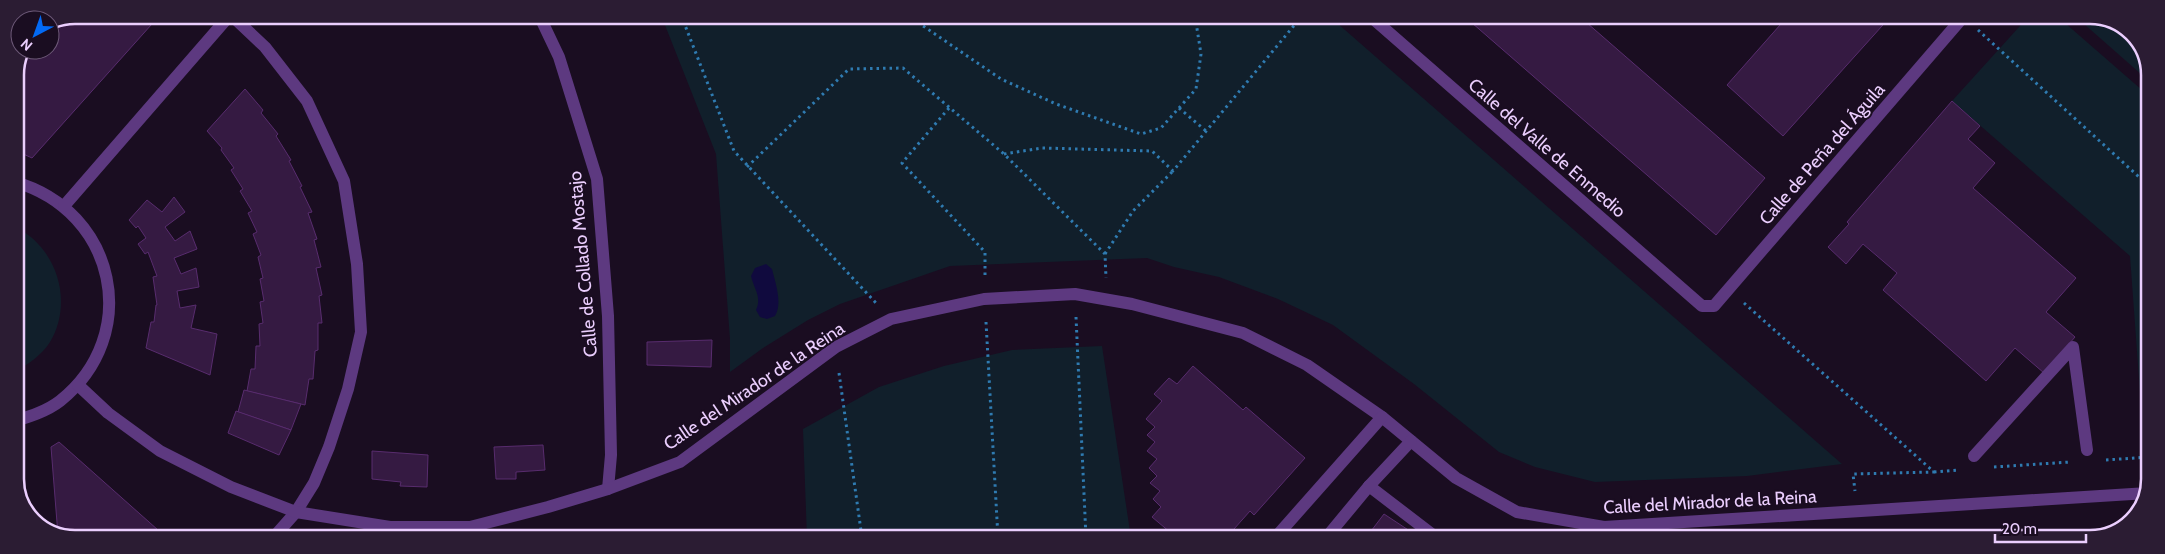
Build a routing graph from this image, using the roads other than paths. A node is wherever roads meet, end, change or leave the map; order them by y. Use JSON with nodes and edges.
{"nodes":[{"id":1,"x":223,"y":24,"type":"edge"},
{"id":2,"x":241,"y":24,"type":"edge"},
{"id":3,"x":543,"y":24,"type":"edge"},
{"id":4,"x":1379,"y":24,"type":"edge"},
{"id":5,"x":1957,"y":24,"type":"edge"},
{"id":6,"x":24,"y":185,"type":"edge"},
{"id":7,"x":64,"y":206,"type":"junction"},
{"id":8,"x":1702,"y":306,"type":"joint"},
{"id":9,"x":78,"y":385,"type":"junction"},
{"id":10,"x":1382,"y":417,"type":"junction"},
{"id":11,"x":24,"y":418,"type":"edge"},
{"id":12,"x":1411,"y":441,"type":"junction"},
{"id":13,"x":2087,"y":450,"type":"dead end"},
{"id":14,"x":1974,"y":456,"type":"dead end"},
{"id":15,"x":1369,"y":486,"type":"junction"},
{"id":16,"x":608,"y":489,"type":"junction"},
{"id":17,"x":2139,"y":493,"type":"edge"},
{"id":18,"x":296,"y":512,"type":"junction"},
{"id":19,"x":280,"y":530,"type":"edge"},
{"id":20,"x":1281,"y":530,"type":"edge"},
{"id":21,"x":1332,"y":530,"type":"edge"},
{"id":22,"x":1426,"y":530,"type":"edge"}],
"edges":[{"from":1,"to":7,"type":"street"},
{"from":2,"to":18,"type":"street"},
{"from":3,"to":16,"type":"street","name":"Calle de Collado Mostajo"},
{"from":4,"to":8,"type":"street","name":"Calle del Valle de Enmedio"},
{"from":5,"to":8,"type":"street","name":"Calle de Peña del Águila"},
{"from":6,"to":7,"type":"street"},
{"from":7,"to":9,"type":"street"},
{"from":9,"to":11,"type":"street"},
{"from":9,"to":18,"type":"street","name":"Calle del Mirador de la Reina"},
{"from":10,"to":12,"type":"street","name":"Calle del Mirador de la Reina"},
{"from":10,"to":16,"type":"street","name":"Calle del Mirador de la Reina"},
{"from":10,"to":20,"type":"street"},
{"from":12,"to":15,"type":"street"},
{"from":12,"to":17,"type":"street","name":"Calle del Mirador de la Reina"},
{"from":13,"to":14,"type":"street"},
{"from":15,"to":21,"type":"street"},
{"from":15,"to":22,"type":"street"},
{"from":16,"to":18,"type":"street","name":"Calle del Mirador de la Reina"},
{"from":18,"to":19,"type":"street"}]}
